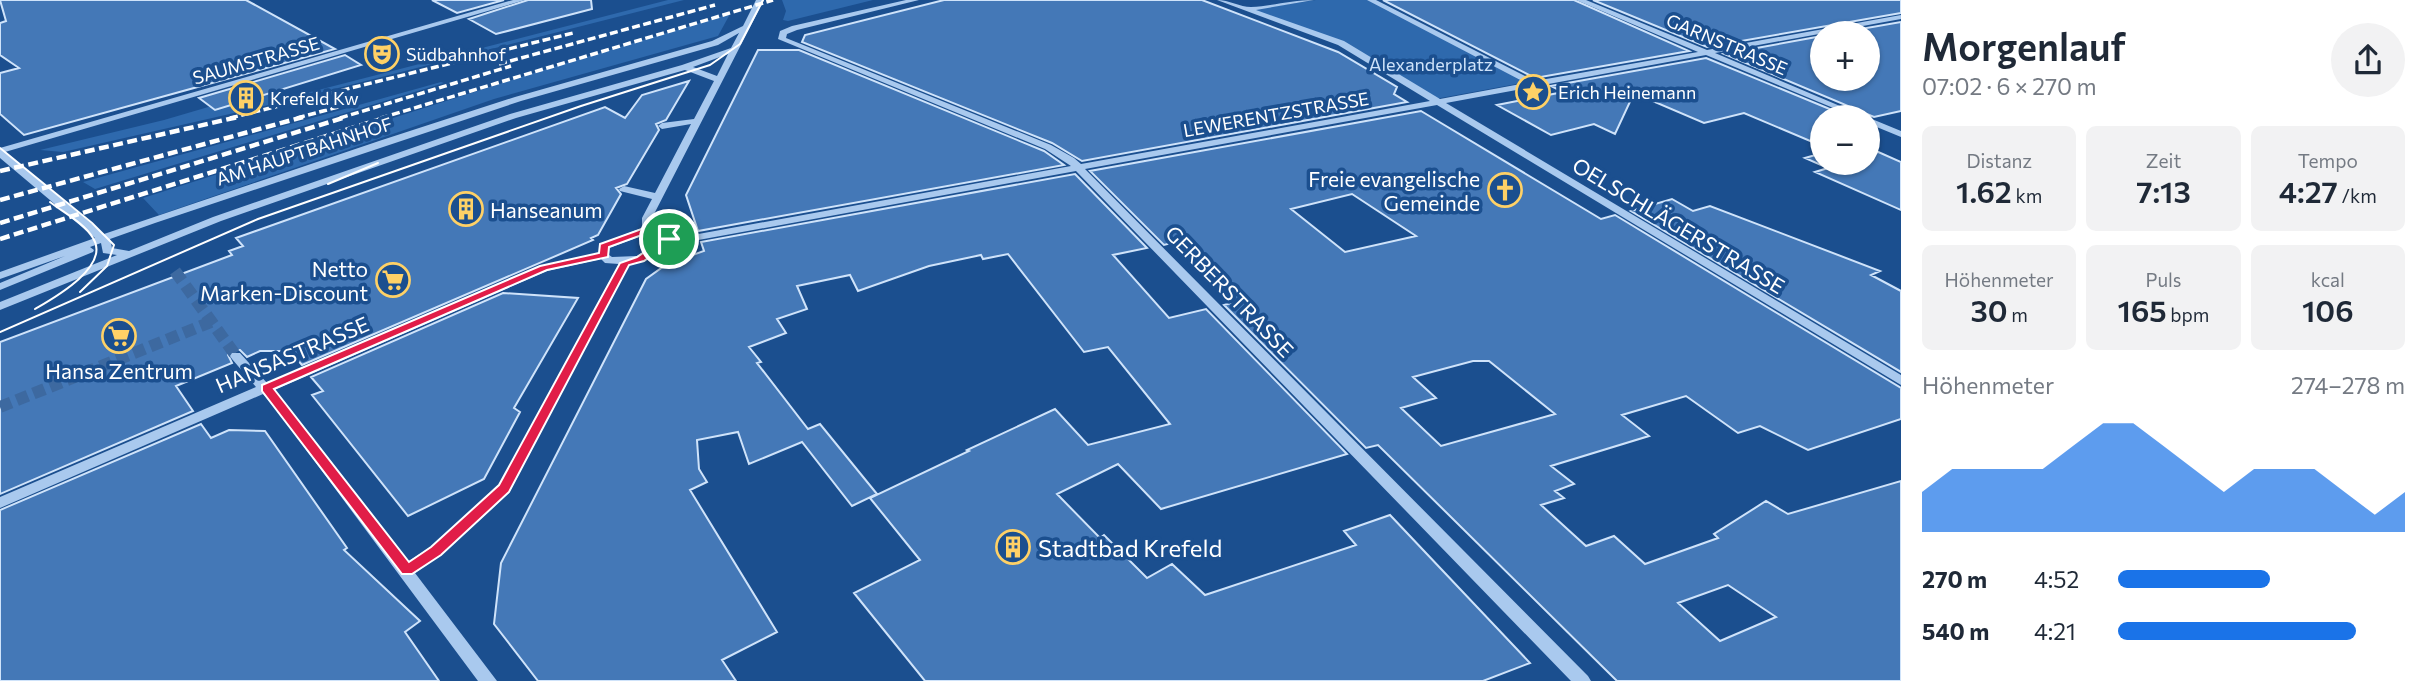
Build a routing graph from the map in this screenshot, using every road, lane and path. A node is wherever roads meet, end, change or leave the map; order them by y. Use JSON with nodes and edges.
{"nodes":[{"id":1,"x":521,"y":0,"type":"edge"},
{"id":2,"x":760,"y":0,"type":"edge"},
{"id":3,"x":915,"y":0,"type":"edge"},
{"id":4,"x":1221,"y":0,"type":"edge"},
{"id":5,"x":1310,"y":0,"type":"edge"},
{"id":6,"x":1371,"y":0,"type":"edge"},
{"id":7,"x":1580,"y":0,"type":"edge"},
{"id":8,"x":1247,"y":9,"type":"junction"},
{"id":9,"x":1901,"y":17,"type":"edge"},
{"id":10,"x":747,"y":26,"type":"junction"},
{"id":11,"x":733,"y":50,"type":"junction"},
{"id":12,"x":1707,"y":53,"type":"junction"},
{"id":13,"x":685,"y":67,"type":"junction"},
{"id":14,"x":717,"y":79,"type":"junction"},
{"id":15,"x":1534,"y":84,"type":"junction"},
{"id":16,"x":518,"y":99,"type":"junction"},
{"id":17,"x":1438,"y":102,"type":"junction"},
{"id":18,"x":1833,"y":105,"type":"edge"},
{"id":19,"x":696,"y":121,"type":"junction"},
{"id":20,"x":1880,"y":125,"type":"edge"},
{"id":21,"x":662,"y":126,"type":"dead end"},
{"id":22,"x":1901,"y":134,"type":"edge"},
{"id":23,"x":0,"y":152,"type":"edge"},
{"id":24,"x":1080,"y":168,"type":"junction"},
{"id":25,"x":624,"y":189,"type":"dead end"},
{"id":26,"x":658,"y":197,"type":"junction"},
{"id":27,"x":658,"y":235,"type":"junction"},
{"id":28,"x":102,"y":239,"type":"junction"},
{"id":29,"x":141,"y":249,"type":"junction"},
{"id":30,"x":604,"y":255,"type":"junction"},
{"id":31,"x":625,"y":263,"type":"junction"},
{"id":32,"x":0,"y":276,"type":"edge"},
{"id":33,"x":60,"y":282,"type":"junction"},
{"id":34,"x":0,"y":287,"type":"edge"},
{"id":35,"x":0,"y":306,"type":"edge"},
{"id":36,"x":236,"y":356,"type":"tunnel mouth"},
{"id":37,"x":1901,"y":381,"type":"edge"},
{"id":38,"x":266,"y":388,"type":"junction"},
{"id":39,"x":0,"y":503,"type":"edge"},
{"id":40,"x":407,"y":570,"type":"junction"},
{"id":41,"x":488,"y":681,"type":"edge"},
{"id":42,"x":1582,"y":681,"type":"edge"}],
"edges":[{"from":1,"to":23,"type":"street","name":"SAUMSTRASSE"},
{"from":2,"to":10,"type":"street"},
{"from":3,"to":24,"type":"street","name":"GERBERSTRASSE"},
{"from":4,"to":8,"type":"street"},
{"from":5,"to":8,"type":"street"},
{"from":6,"to":15,"type":"street"},
{"from":7,"to":12,"type":"street","name":"GARNSTRASSE"},
{"from":8,"to":17,"type":"street"},
{"from":9,"to":12,"type":"street","name":"LEWERENTZSTRASSE"},
{"from":10,"to":11,"type":"street"},
{"from":10,"to":16,"type":"street","name":"AM HAUPTBAHNHOF"},
{"from":11,"to":13,"type":"street"},
{"from":11,"to":14,"type":"street"},
{"from":12,"to":15,"type":"street","name":"LEWERENTZSTRASSE"},
{"from":12,"to":18,"type":"street","name":"GARNSTRASSE"},
{"from":13,"to":14,"type":"street","name":"AM HAUPTBAHNHOF"},
{"from":13,"to":16,"type":"street","name":"AM HAUPTBAHNHOF"},
{"from":13,"to":29,"type":"street","name":"AM HAUPTBAHNHOF"},
{"from":14,"to":19,"type":"street"},
{"from":15,"to":17,"type":"street","name":"LEWERENTZSTRASSE"},
{"from":16,"to":28,"type":"street","name":"AM HAUPTBAHNHOF"},
{"from":17,"to":24,"type":"street","name":"LEWERENTZSTRASSE"},
{"from":17,"to":37,"type":"street","name":"OELSCHLÄGERSTRASSE"},
{"from":19,"to":21,"type":"street"},
{"from":19,"to":26,"type":"street"},
{"from":20,"to":22,"type":"street"},
{"from":23,"to":28,"type":"street"},
{"from":24,"to":27,"type":"street","name":"LEWERENTZSTRASSE"},
{"from":24,"to":42,"type":"street","name":"GERBERSTRASSE"},
{"from":25,"to":26,"type":"street"},
{"from":26,"to":27,"type":"street"},
{"from":27,"to":30,"type":"street"},
{"from":27,"to":31,"type":"street"},
{"from":28,"to":29,"type":"street"},
{"from":28,"to":32,"type":"street","name":"AM HAUPTBAHNHOF"},
{"from":28,"to":33,"type":"street"},
{"from":28,"to":34,"type":"street","name":"AM HAUPTBAHNHOF"},
{"from":29,"to":33,"type":"street","name":"AM HAUPTBAHNHOF"},
{"from":30,"to":31,"type":"street"},
{"from":30,"to":38,"type":"street","name":"HANSASTRASSE"},
{"from":31,"to":40,"type":"street"},
{"from":33,"to":35,"type":"street","name":"AM HAUPTBAHNHOF"},
{"from":36,"to":38,"type":"street"},
{"from":38,"to":39,"type":"street","name":"HANSASTRASSE"},
{"from":38,"to":40,"type":"street"},
{"from":40,"to":41,"type":"street"}]}
